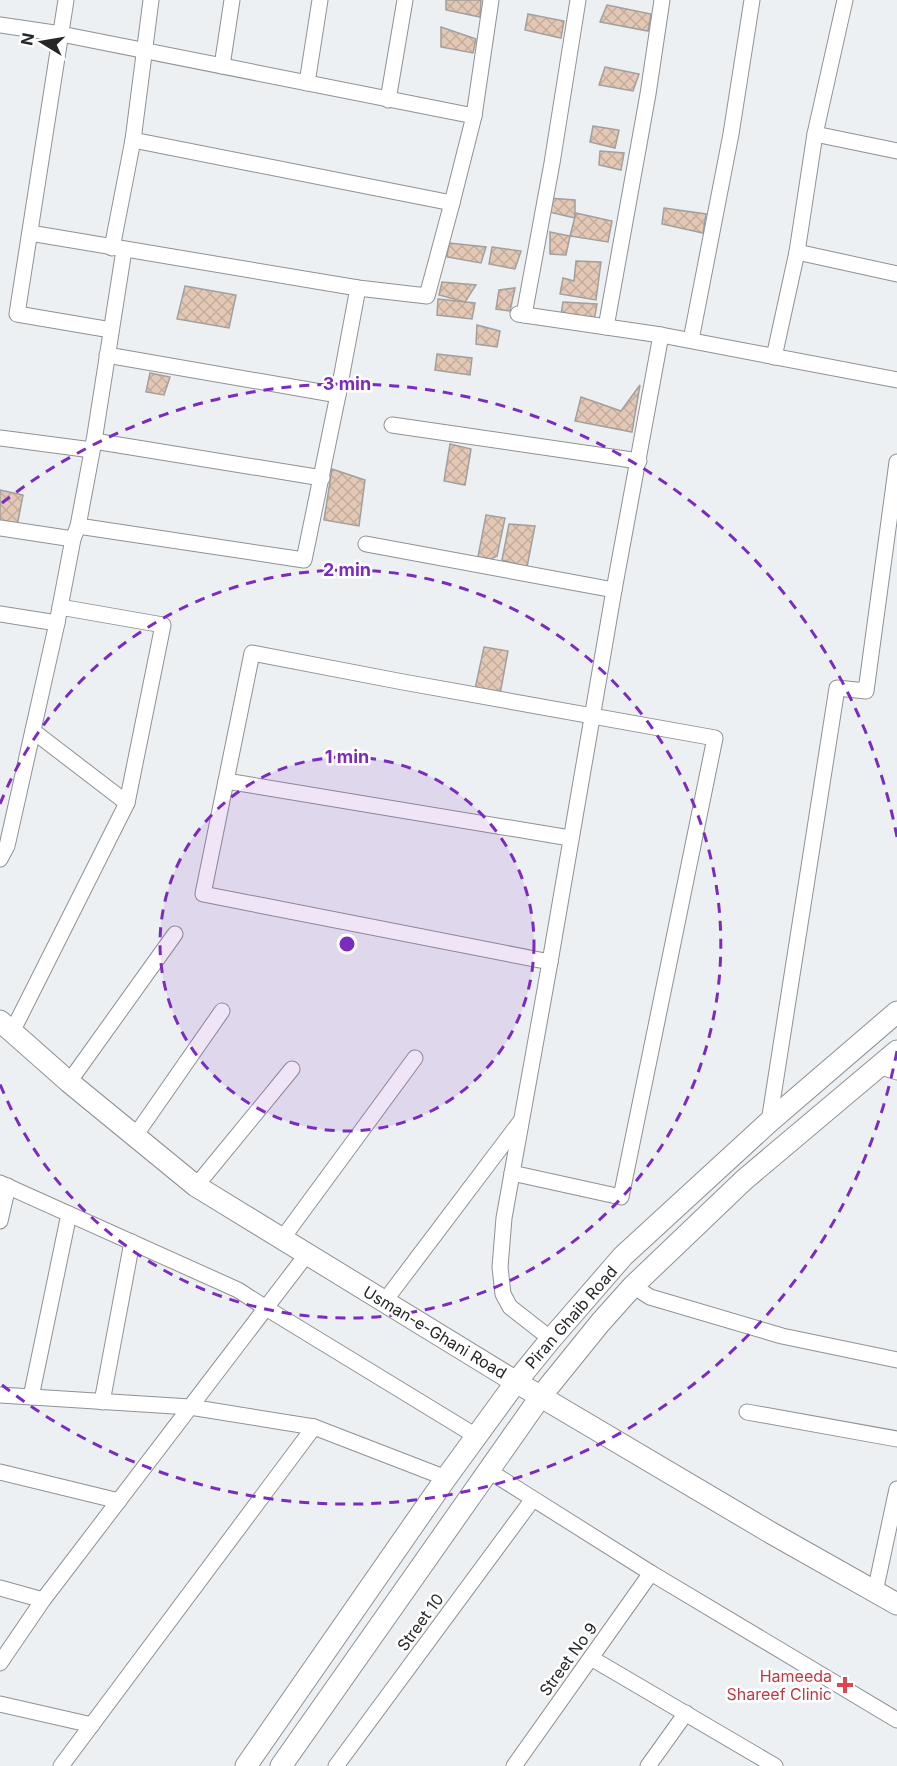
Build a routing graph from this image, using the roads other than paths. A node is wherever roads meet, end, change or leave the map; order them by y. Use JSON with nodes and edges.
{"nodes":[{"id":1,"x":66,"y":0,"type":"edge"},
{"id":2,"x":151,"y":0,"type":"edge"},
{"id":3,"x":232,"y":0,"type":"edge"},
{"id":4,"x":320,"y":0,"type":"edge"},
{"id":5,"x":405,"y":0,"type":"edge"},
{"id":6,"x":491,"y":0,"type":"edge"},
{"id":7,"x":578,"y":0,"type":"edge"},
{"id":8,"x":662,"y":0,"type":"edge"},
{"id":9,"x":752,"y":0,"type":"edge"},
{"id":10,"x":845,"y":0,"type":"edge"},
{"id":11,"x":0,"y":25,"type":"edge"},
{"id":12,"x":61,"y":34,"type":"junction"},
{"id":13,"x":145,"y":51,"type":"junction"},
{"id":14,"x":222,"y":66,"type":"junction"},
{"id":15,"x":307,"y":83,"type":"junction"},
{"id":16,"x":388,"y":100,"type":"junction"},
{"id":17,"x":474,"y":116,"type":"junction"},
{"id":18,"x":815,"y":134,"type":"junction"},
{"id":19,"x":133,"y":140,"type":"junction"},
{"id":20,"x":897,"y":151,"type":"edge"},
{"id":21,"x":452,"y":203,"type":"junction"},
{"id":22,"x":30,"y":233,"type":"junction"},
{"id":23,"x":118,"y":249,"type":"junction"},
{"id":24,"x":797,"y":252,"type":"junction"},
{"id":25,"x":897,"y":274,"type":"edge"},
{"id":26,"x":358,"y":288,"type":"junction"},
{"id":27,"x":606,"y":327,"type":"junction"},
{"id":28,"x":111,"y":330,"type":"junction"},
{"id":29,"x":661,"y":335,"type":"junction"},
{"id":30,"x":691,"y":340,"type":"junction"},
{"id":31,"x":107,"y":355,"type":"junction"},
{"id":32,"x":774,"y":357,"type":"junction"},
{"id":33,"x":897,"y":380,"type":"edge"},
{"id":34,"x":338,"y":395,"type":"junction"},
{"id":35,"x":392,"y":425,"type":"dead end"},
{"id":36,"x":0,"y":438,"type":"edge"},
{"id":37,"x":93,"y":446,"type":"junction"},
{"id":38,"x":639,"y":461,"type":"junction"},
{"id":39,"x":897,"y":462,"type":"edge"},
{"id":40,"x":322,"y":478,"type":"junction"},
{"id":41,"x":0,"y":528,"type":"edge"},
{"id":42,"x":76,"y":532,"type":"junction"},
{"id":43,"x":366,"y":544,"type":"dead end"},
{"id":44,"x":614,"y":590,"type":"junction"},
{"id":45,"x":60,"y":607,"type":"junction"},
{"id":46,"x":0,"y":614,"type":"edge"},
{"id":47,"x":57,"y":623,"type":"junction"},
{"id":48,"x":592,"y":716,"type":"junction"},
{"id":49,"x":33,"y":731,"type":"junction"},
{"id":50,"x":226,"y":781,"type":"junction"},
{"id":51,"x":127,"y":803,"type":"junction"},
{"id":52,"x":570,"y":838,"type":"junction"},
{"id":53,"x":0,"y":859,"type":"edge"},
{"id":54,"x":175,"y":934,"type":"dead end"},
{"id":55,"x":550,"y":962,"type":"junction"},
{"id":56,"x":222,"y":1011,"type":"dead end"},
{"id":57,"x":897,"y":1012,"type":"edge"},
{"id":58,"x":6,"y":1027,"type":"edge"},
{"id":59,"x":897,"y":1051,"type":"edge"},
{"id":60,"x":415,"y":1058,"type":"dead end"},
{"id":61,"x":292,"y":1069,"type":"dead end"},
{"id":62,"x":888,"y":1069,"type":"edge"},
{"id":63,"x":69,"y":1082,"type":"junction"},
{"id":64,"x":522,"y":1119,"type":"junction"},
{"id":65,"x":769,"y":1122,"type":"junction"},
{"id":66,"x":135,"y":1136,"type":"junction"},
{"id":67,"x":512,"y":1173,"type":"junction"},
{"id":68,"x":4,"y":1185,"type":"edge"},
{"id":69,"x":196,"y":1186,"type":"junction"},
{"id":70,"x":69,"y":1214,"type":"junction"},
{"id":71,"x":0,"y":1221,"type":"edge"},
{"id":72,"x":282,"y":1239,"type":"junction"},
{"id":73,"x":132,"y":1242,"type":"junction"},
{"id":74,"x":307,"y":1254,"type":"junction"},
{"id":75,"x":633,"y":1286,"type":"junction"},
{"id":76,"x":384,"y":1302,"type":"junction"},
{"id":77,"x":266,"y":1308,"type":"junction"},
{"id":78,"x":550,"y":1339,"type":"junction"},
{"id":79,"x":897,"y":1360,"type":"edge"},
{"id":80,"x":516,"y":1382,"type":"junction"},
{"id":81,"x":0,"y":1395,"type":"edge"},
{"id":82,"x":541,"y":1396,"type":"junction"},
{"id":83,"x":32,"y":1397,"type":"junction"},
{"id":84,"x":102,"y":1402,"type":"junction"},
{"id":85,"x":190,"y":1407,"type":"junction"},
{"id":86,"x":747,"y":1412,"type":"dead end"},
{"id":87,"x":314,"y":1427,"type":"junction"},
{"id":88,"x":476,"y":1436,"type":"junction"},
{"id":89,"x":897,"y":1439,"type":"edge"},
{"id":90,"x":489,"y":1471,"type":"junction"},
{"id":91,"x":0,"y":1472,"type":"edge"},
{"id":92,"x":446,"y":1478,"type":"junction"},
{"id":93,"x":897,"y":1489,"type":"edge"},
{"id":94,"x":533,"y":1499,"type":"junction"},
{"id":95,"x":119,"y":1501,"type":"junction"},
{"id":96,"x":893,"y":1524,"type":"edge"},
{"id":97,"x":651,"y":1573,"type":"junction"},
{"id":98,"x":0,"y":1588,"type":"edge"},
{"id":99,"x":875,"y":1592,"type":"junction"},
{"id":100,"x":43,"y":1600,"type":"junction"},
{"id":101,"x":897,"y":1604,"type":"edge"},
{"id":102,"x":591,"y":1658,"type":"junction"},
{"id":103,"x":0,"y":1663,"type":"edge"},
{"id":104,"x":0,"y":1704,"type":"edge"},
{"id":105,"x":686,"y":1713,"type":"junction"},
{"id":106,"x":897,"y":1720,"type":"edge"},
{"id":107,"x":92,"y":1725,"type":"junction"},
{"id":108,"x":769,"y":1764,"type":"edge"},
{"id":109,"x":61,"y":1766,"type":"edge"},
{"id":110,"x":246,"y":1766,"type":"edge"},
{"id":111,"x":281,"y":1766,"type":"edge"},
{"id":112,"x":336,"y":1766,"type":"edge"},
{"id":113,"x":514,"y":1766,"type":"edge"},
{"id":114,"x":648,"y":1766,"type":"edge"}],
"edges":[{"from":1,"to":12,"type":"street"},
{"from":2,"to":13,"type":"street"},
{"from":3,"to":14,"type":"street"},
{"from":4,"to":15,"type":"street"},
{"from":5,"to":16,"type":"street"},
{"from":6,"to":17,"type":"street"},
{"from":7,"to":27,"type":"street"},
{"from":8,"to":27,"type":"street"},
{"from":9,"to":30,"type":"street"},
{"from":10,"to":18,"type":"street"},
{"from":11,"to":12,"type":"street"},
{"from":12,"to":13,"type":"street"},
{"from":12,"to":22,"type":"street"},
{"from":13,"to":14,"type":"street"},
{"from":13,"to":19,"type":"street"},
{"from":14,"to":15,"type":"street"},
{"from":15,"to":16,"type":"street"},
{"from":16,"to":17,"type":"street"},
{"from":17,"to":21,"type":"street"},
{"from":18,"to":20,"type":"street"},
{"from":18,"to":24,"type":"street"},
{"from":19,"to":21,"type":"street"},
{"from":19,"to":23,"type":"street"},
{"from":21,"to":26,"type":"street"},
{"from":22,"to":23,"type":"street"},
{"from":22,"to":28,"type":"street"},
{"from":23,"to":26,"type":"street"},
{"from":23,"to":28,"type":"street"},
{"from":24,"to":25,"type":"street"},
{"from":24,"to":32,"type":"street"},
{"from":26,"to":34,"type":"street"},
{"from":27,"to":29,"type":"street"},
{"from":28,"to":31,"type":"street"},
{"from":29,"to":30,"type":"street"},
{"from":29,"to":38,"type":"street"},
{"from":30,"to":32,"type":"street"},
{"from":31,"to":34,"type":"street"},
{"from":31,"to":37,"type":"street"},
{"from":32,"to":33,"type":"street"},
{"from":34,"to":40,"type":"street"},
{"from":35,"to":38,"type":"street"},
{"from":36,"to":37,"type":"street"},
{"from":37,"to":40,"type":"street"},
{"from":37,"to":42,"type":"street"},
{"from":38,"to":44,"type":"street"},
{"from":39,"to":65,"type":"street"},
{"from":40,"to":42,"type":"street"},
{"from":41,"to":42,"type":"street"},
{"from":42,"to":45,"type":"street"},
{"from":43,"to":44,"type":"street"},
{"from":44,"to":48,"type":"street"},
{"from":45,"to":47,"type":"street"},
{"from":45,"to":51,"type":"street"},
{"from":46,"to":47,"type":"street"},
{"from":47,"to":49,"type":"street"},
{"from":48,"to":50,"type":"street"},
{"from":48,"to":52,"type":"street"},
{"from":48,"to":67,"type":"street"},
{"from":49,"to":51,"type":"street"},
{"from":49,"to":53,"type":"street"},
{"from":50,"to":52,"type":"street"},
{"from":50,"to":55,"type":"street"},
{"from":51,"to":58,"type":"street"},
{"from":52,"to":55,"type":"street"},
{"from":54,"to":63,"type":"street"},
{"from":55,"to":64,"type":"street"},
{"from":56,"to":66,"type":"street"},
{"from":57,"to":65,"type":"main road","name":"Piran Ghaib Road"},
{"from":58,"to":63,"type":"main road","name":"Usman-e-Ghani Road"},
{"from":59,"to":62,"type":"main road","name":"Piran Ghaib Road"},
{"from":60,"to":72,"type":"street"},
{"from":61,"to":69,"type":"street"},
{"from":62,"to":75,"type":"main road","name":"Piran Ghaib Road"},
{"from":63,"to":66,"type":"main road","name":"Usman-e-Ghani Road"},
{"from":64,"to":67,"type":"street"},
{"from":64,"to":76,"type":"street"},
{"from":65,"to":78,"type":"main road","name":"Piran Ghaib Road"},
{"from":66,"to":69,"type":"main road","name":"Usman-e-Ghani Road"},
{"from":67,"to":78,"type":"street"},
{"from":68,"to":70,"type":"street"},
{"from":68,"to":71,"type":"street"},
{"from":69,"to":72,"type":"main road","name":"Usman-e-Ghani Road"},
{"from":70,"to":73,"type":"street"},
{"from":70,"to":83,"type":"street"},
{"from":72,"to":74,"type":"main road","name":"Usman-e-Ghani Road"},
{"from":73,"to":77,"type":"street"},
{"from":73,"to":84,"type":"street"},
{"from":74,"to":76,"type":"main road","name":"Usman-e-Ghani Road"},
{"from":74,"to":77,"type":"street"},
{"from":75,"to":79,"type":"street"},
{"from":75,"to":82,"type":"main road","name":"Piran Ghaib Road"},
{"from":76,"to":80,"type":"main road","name":"Usman-e-Ghani Road"},
{"from":77,"to":85,"type":"street"},
{"from":77,"to":88,"type":"street"},
{"from":78,"to":80,"type":"main road","name":"Piran Ghaib Road"},
{"from":80,"to":82,"type":"main road","name":"Usman-e-Ghani Road"},
{"from":80,"to":88,"type":"main road","name":"Piran Ghaib Road"},
{"from":81,"to":83,"type":"street"},
{"from":82,"to":90,"type":"main road","name":"Piran Ghaib Road"},
{"from":82,"to":99,"type":"main road","name":"Usman-e-Ghani Road"},
{"from":83,"to":84,"type":"street"},
{"from":84,"to":85,"type":"street"},
{"from":85,"to":87,"type":"street"},
{"from":85,"to":95,"type":"street"},
{"from":86,"to":89,"type":"street"},
{"from":87,"to":92,"type":"street"},
{"from":87,"to":107,"type":"street"},
{"from":88,"to":92,"type":"main road","name":"Piran Ghaib Road"},
{"from":90,"to":94,"type":"street"},
{"from":90,"to":111,"type":"main road","name":"Piran Ghaib Road"},
{"from":91,"to":95,"type":"street"},
{"from":92,"to":110,"type":"main road","name":"Piran Ghaib Road"},
{"from":93,"to":96,"type":"street"},
{"from":94,"to":97,"type":"street"},
{"from":94,"to":112,"type":"street","name":"Street 10"},
{"from":95,"to":100,"type":"street"},
{"from":96,"to":99,"type":"street"},
{"from":97,"to":102,"type":"street","name":"Street No 9"},
{"from":97,"to":106,"type":"street"},
{"from":98,"to":100,"type":"street"},
{"from":99,"to":101,"type":"main road","name":"Usman-e-Ghani Road"},
{"from":100,"to":103,"type":"street"},
{"from":102,"to":105,"type":"street"},
{"from":102,"to":113,"type":"street","name":"Street No 9"},
{"from":104,"to":107,"type":"street"},
{"from":105,"to":108,"type":"street"},
{"from":105,"to":114,"type":"street"},
{"from":107,"to":109,"type":"street"}]}
